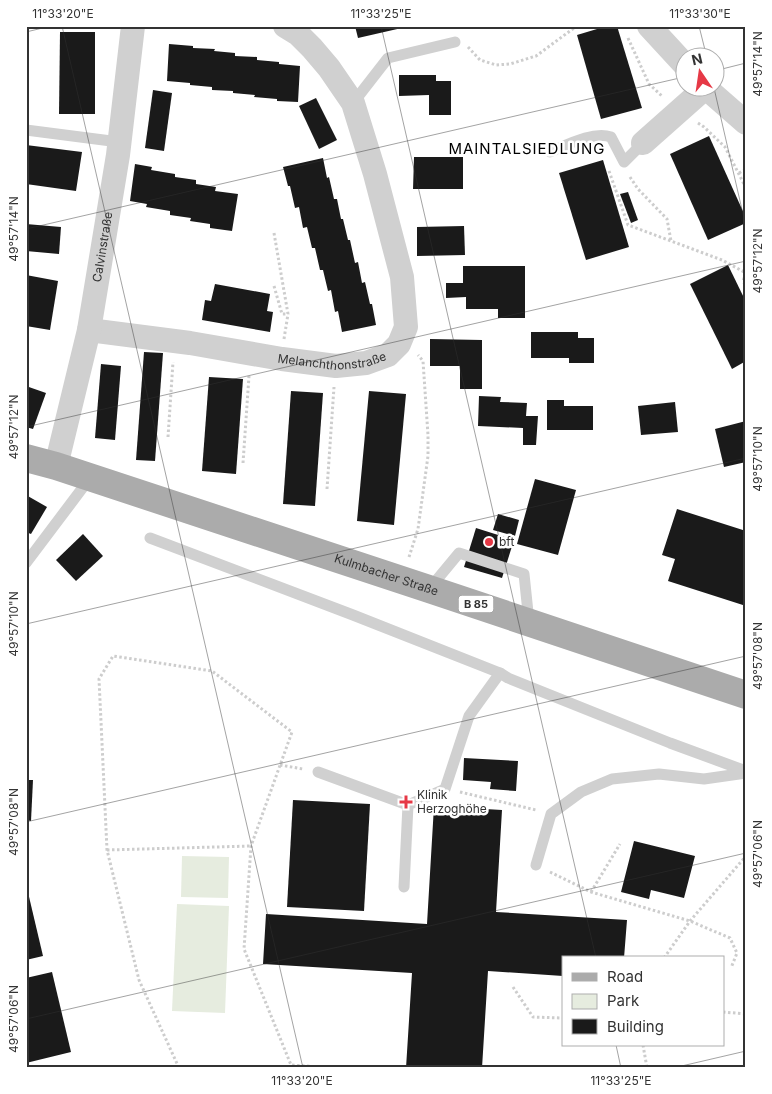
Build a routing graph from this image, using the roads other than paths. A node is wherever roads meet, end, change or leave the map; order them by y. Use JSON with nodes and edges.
{"nodes":[{"id":1,"x":133,"y":26,"type":"edge"},
{"id":2,"x":285,"y":26,"type":"edge"},
{"id":3,"x":649,"y":26,"type":"edge"},
{"id":4,"x":455,"y":42,"type":"road end"},
{"id":5,"x":674,"y":53,"type":"edge"},
{"id":6,"x":694,"y":98,"type":"edge"},
{"id":7,"x":717,"y":98,"type":"edge"},
{"id":8,"x":353,"y":103,"type":"junction"},
{"id":9,"x":746,"y":123,"type":"edge"},
{"id":10,"x":26,"y":130,"type":"edge"},
{"id":11,"x":119,"y":142,"type":"junction"},
{"id":12,"x":643,"y":143,"type":"joint"},
{"id":13,"x":550,"y":152,"type":"dead end"},
{"id":14,"x":89,"y":330,"type":"junction"},
{"id":15,"x":26,"y":458,"type":"edge"},
{"id":16,"x":56,"y":466,"type":"junction"},
{"id":17,"x":90,"y":478,"type":"junction"},
{"id":18,"x":150,"y":538,"type":"dead end"},
{"id":19,"x":26,"y":563,"type":"edge"},
{"id":20,"x":429,"y":589,"type":"junction"},
{"id":21,"x":529,"y":622,"type":"junction"},
{"id":22,"x":500,"y":673,"type":"junction"},
{"id":23,"x":746,"y":695,"type":"edge"},
{"id":24,"x":318,"y":772,"type":"road end"},
{"id":25,"x":746,"y":772,"type":"edge"},
{"id":26,"x":408,"y":805,"type":"junction"},
{"id":27,"x":536,"y":866,"type":"road end"},
{"id":28,"x":404,"y":887,"type":"dead end"}],
"edges":[{"from":1,"to":11,"type":"street","name":"Calvinstraße"},
{"from":2,"to":8,"type":"street"},
{"from":3,"to":5,"type":"street"},
{"from":4,"to":8,"type":"lane"},
{"from":6,"to":12,"type":"street"},
{"from":7,"to":9,"type":"street"},
{"from":8,"to":14,"type":"street","name":"Melanchthonstraße"},
{"from":10,"to":11,"type":"lane"},
{"from":11,"to":14,"type":"street","name":"Calvinstraße"},
{"from":12,"to":13,"type":"lane"},
{"from":14,"to":16,"type":"street","name":"Calvinstraße"},
{"from":15,"to":16,"type":"main road","name":"Kulmbacher Straße","number":"B 85"},
{"from":16,"to":17,"type":"main road","name":"Kulmbacher Straße","number":"B 85"},
{"from":17,"to":19,"type":"lane"},
{"from":17,"to":20,"type":"main road","name":"Kulmbacher Straße","number":"B 85"},
{"from":18,"to":22,"type":"lane"},
{"from":20,"to":21,"type":"main road","name":"Kulmbacher Straße","number":"B 85"},
{"from":20,"to":21,"type":"lane"},
{"from":21,"to":23,"type":"main road","name":"Kulmbacher Straße","number":"B 85"},
{"from":22,"to":25,"type":"lane"},
{"from":22,"to":26,"type":"lane"},
{"from":24,"to":26,"type":"lane"},
{"from":25,"to":27,"type":"lane"},
{"from":26,"to":28,"type":"lane"}]}
